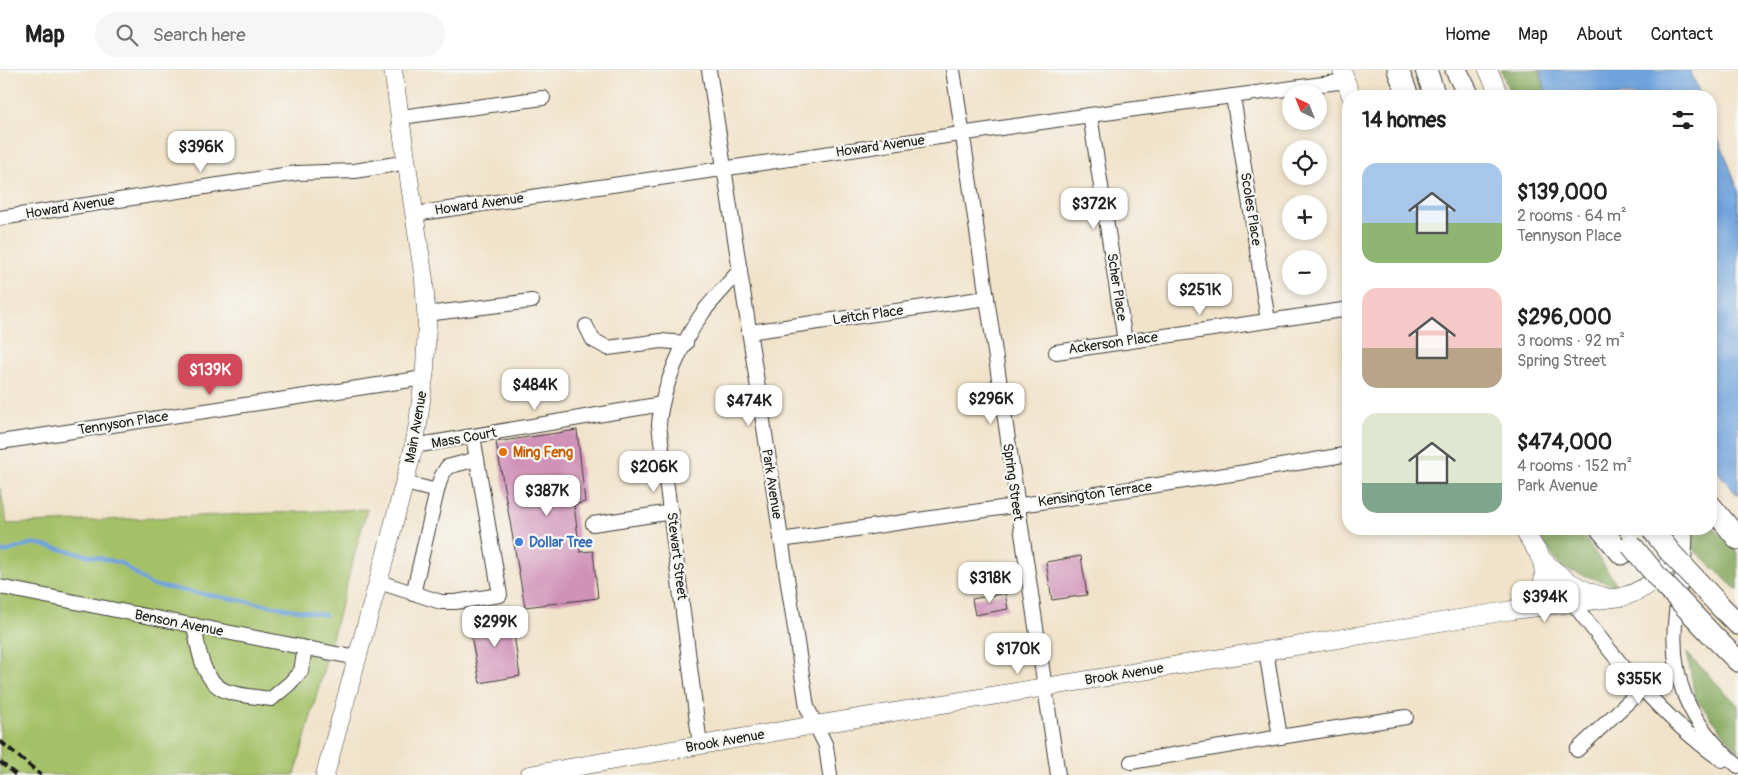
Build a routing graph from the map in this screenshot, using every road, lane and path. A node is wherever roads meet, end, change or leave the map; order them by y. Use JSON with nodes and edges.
{"nodes":[{"id":1,"x":393,"y":70,"type":"edge"},
{"id":2,"x":709,"y":70,"type":"edge"},
{"id":3,"x":953,"y":70,"type":"edge"},
{"id":4,"x":1398,"y":70,"type":"edge"},
{"id":5,"x":1426,"y":70,"type":"edge"},
{"id":6,"x":1456,"y":70,"type":"edge"},
{"id":7,"x":1488,"y":70,"type":"edge"},
{"id":8,"x":1346,"y":83,"type":"edge"},
{"id":9,"x":1406,"y":90,"type":"edge"},
{"id":10,"x":1434,"y":90,"type":"edge"},
{"id":11,"x":1466,"y":90,"type":"edge"},
{"id":12,"x":1497,"y":90,"type":"edge"},
{"id":13,"x":1233,"y":96,"type":"junction"},
{"id":14,"x":544,"y":98,"type":"dead end"},
{"id":15,"x":1090,"y":115,"type":"junction"},
{"id":16,"x":401,"y":117,"type":"junction"},
{"id":17,"x":962,"y":134,"type":"junction"},
{"id":18,"x":408,"y":162,"type":"junction"},
{"id":19,"x":724,"y":168,"type":"junction"},
{"id":20,"x":416,"y":214,"type":"junction"},
{"id":21,"x":0,"y":218,"type":"edge"},
{"id":22,"x":740,"y":270,"type":"junction"},
{"id":23,"x":987,"y":298,"type":"junction"},
{"id":24,"x":532,"y":301,"type":"dead end"},
{"id":25,"x":1342,"y":310,"type":"edge"},
{"id":26,"x":426,"y":314,"type":"junction"},
{"id":27,"x":1268,"y":321,"type":"junction"},
{"id":28,"x":586,"y":326,"type":"dead end"},
{"id":29,"x":749,"y":332,"type":"junction"},
{"id":30,"x":1126,"y":342,"type":"junction"},
{"id":31,"x":686,"y":343,"type":"junction"},
{"id":32,"x":1056,"y":352,"type":"dead end"},
{"id":33,"x":424,"y":378,"type":"junction"},
{"id":34,"x":662,"y":404,"type":"junction"},
{"id":35,"x":473,"y":436,"type":"junction"},
{"id":36,"x":0,"y":442,"type":"edge"},
{"id":37,"x":414,"y":446,"type":"junction"},
{"id":38,"x":1342,"y":455,"type":"edge"},
{"id":39,"x":477,"y":459,"type":"junction"},
{"id":40,"x":404,"y":482,"type":"junction"},
{"id":41,"x":437,"y":491,"type":"junction"},
{"id":42,"x":1017,"y":505,"type":"junction"},
{"id":43,"x":672,"y":512,"type":"junction"},
{"id":44,"x":1717,"y":513,"type":"edge"},
{"id":45,"x":592,"y":524,"type":"dead end"},
{"id":46,"x":1527,"y":535,"type":"edge"},
{"id":47,"x":1611,"y":535,"type":"edge"},
{"id":48,"x":1657,"y":535,"type":"edge"},
{"id":49,"x":1677,"y":535,"type":"edge"},
{"id":50,"x":1684,"y":535,"type":"edge"},
{"id":51,"x":1738,"y":538,"type":"edge"},
{"id":52,"x":781,"y":540,"type":"junction"},
{"id":53,"x":1624,"y":543,"type":"edge"},
{"id":54,"x":1539,"y":556,"type":"junction"},
{"id":55,"x":379,"y":582,"type":"junction"},
{"id":56,"x":0,"y":587,"type":"edge"},
{"id":57,"x":413,"y":594,"type":"junction"},
{"id":58,"x":1622,"y":597,"type":"junction"},
{"id":59,"x":1573,"y":603,"type":"junction"},
{"id":60,"x":1513,"y":610,"type":"junction"},
{"id":61,"x":1738,"y":624,"type":"edge"},
{"id":62,"x":194,"y":626,"type":"junction"},
{"id":63,"x":305,"y":648,"type":"junction"},
{"id":64,"x":1266,"y":651,"type":"junction"},
{"id":65,"x":357,"y":658,"type":"junction"},
{"id":66,"x":1738,"y":661,"type":"edge"},
{"id":67,"x":1044,"y":687,"type":"junction"},
{"id":68,"x":1643,"y":688,"type":"junction"},
{"id":69,"x":1406,"y":717,"type":"dead end"},
{"id":70,"x":816,"y":725,"type":"junction"},
{"id":71,"x":1280,"y":737,"type":"junction"},
{"id":72,"x":700,"y":745,"type":"junction"},
{"id":73,"x":1577,"y":750,"type":"dead end"},
{"id":74,"x":1131,"y":762,"type":"dead end"},
{"id":75,"x":1738,"y":766,"type":"edge"},
{"id":76,"x":1738,"y":770,"type":"edge"},
{"id":77,"x":325,"y":775,"type":"edge"},
{"id":78,"x":528,"y":775,"type":"edge"},
{"id":79,"x":830,"y":775,"type":"edge"},
{"id":80,"x":1058,"y":775,"type":"edge"}],
"edges":[{"from":1,"to":16,"type":"main road","name":"Main Avenue"},
{"from":2,"to":19,"type":"street","name":"Park Avenue"},
{"from":3,"to":17,"type":"street","name":"Spring Street"},
{"from":4,"to":9,"type":"highway"},
{"from":5,"to":10,"type":"highway"},
{"from":6,"to":11,"type":"highway"},
{"from":7,"to":12,"type":"main road"},
{"from":8,"to":13,"type":"street","name":"Howard Avenue"},
{"from":13,"to":15,"type":"street","name":"Howard Avenue"},
{"from":13,"to":27,"type":"street","name":"Scoles Place"},
{"from":14,"to":16,"type":"street"},
{"from":15,"to":17,"type":"street","name":"Howard Avenue"},
{"from":15,"to":30,"type":"street","name":"Scher Place"},
{"from":16,"to":18,"type":"main road","name":"Main Avenue"},
{"from":17,"to":19,"type":"street","name":"Howard Avenue"},
{"from":17,"to":23,"type":"street","name":"Spring Street"},
{"from":18,"to":20,"type":"main road","name":"Main Avenue"},
{"from":18,"to":21,"type":"street","name":"Howard Avenue"},
{"from":19,"to":20,"type":"street","name":"Howard Avenue"},
{"from":19,"to":22,"type":"street","name":"Park Avenue"},
{"from":20,"to":26,"type":"main road","name":"Main Avenue"},
{"from":22,"to":29,"type":"street","name":"Park Avenue"},
{"from":22,"to":31,"type":"street","name":"Stewart Street"},
{"from":23,"to":29,"type":"street","name":"Leitch Place"},
{"from":23,"to":42,"type":"street","name":"Spring Street"},
{"from":24,"to":26,"type":"street"},
{"from":25,"to":27,"type":"street","name":"Ackerson Place"},
{"from":26,"to":33,"type":"main road","name":"Main Avenue"},
{"from":27,"to":30,"type":"street","name":"Ackerson Place"},
{"from":28,"to":31,"type":"street"},
{"from":29,"to":52,"type":"street","name":"Park Avenue"},
{"from":30,"to":32,"type":"street","name":"Ackerson Place"},
{"from":31,"to":34,"type":"street","name":"Stewart Street"},
{"from":33,"to":36,"type":"street","name":"Tennyson Place"},
{"from":33,"to":37,"type":"main road","name":"Main Avenue"},
{"from":34,"to":35,"type":"street","name":"Mass Court"},
{"from":34,"to":43,"type":"street","name":"Stewart Street"},
{"from":35,"to":37,"type":"street","name":"Mass Court"},
{"from":35,"to":39,"type":"street"},
{"from":37,"to":40,"type":"main road","name":"Main Avenue"},
{"from":38,"to":42,"type":"street","name":"Kensington Terrace"},
{"from":39,"to":41,"type":"street"},
{"from":39,"to":57,"type":"street"},
{"from":40,"to":41,"type":"street"},
{"from":40,"to":55,"type":"main road","name":"Main Avenue"},
{"from":41,"to":57,"type":"street"},
{"from":42,"to":52,"type":"street","name":"Kensington Terrace"},
{"from":42,"to":67,"type":"street","name":"Spring Street"},
{"from":43,"to":45,"type":"street"},
{"from":43,"to":72,"type":"street","name":"Stewart Street"},
{"from":44,"to":51,"type":"highway"},
{"from":46,"to":54,"type":"main road"},
{"from":47,"to":53,"type":"highway"},
{"from":48,"to":61,"type":"highway","bridge":true},
{"from":49,"to":58,"type":"main road"},
{"from":50,"to":75,"type":"street"},
{"from":52,"to":70,"type":"street","name":"Park Avenue"},
{"from":53,"to":66,"type":"highway","bridge":true},
{"from":54,"to":58,"type":"main road"},
{"from":54,"to":59,"type":"main road"},
{"from":54,"to":60,"type":"main road"},
{"from":55,"to":57,"type":"street"},
{"from":55,"to":65,"type":"main road","name":"Main Avenue"},
{"from":56,"to":62,"type":"street","name":"Benson Avenue"},
{"from":58,"to":59,"type":"main road","name":"Brook Avenue"},
{"from":59,"to":60,"type":"main road","name":"Brook Avenue"},
{"from":59,"to":68,"type":"street"},
{"from":60,"to":64,"type":"main road","name":"Brook Avenue"},
{"from":62,"to":63,"type":"street","name":"Benson Avenue"},
{"from":62,"to":63,"type":"street"},
{"from":63,"to":65,"type":"street","name":"Benson Avenue"},
{"from":64,"to":67,"type":"main road","name":"Brook Avenue"},
{"from":64,"to":71,"type":"street"},
{"from":65,"to":77,"type":"main road","name":"Main Avenue"},
{"from":67,"to":70,"type":"main road","name":"Brook Avenue"},
{"from":67,"to":80,"type":"street","name":"Spring Street"},
{"from":68,"to":73,"type":"street"},
{"from":68,"to":76,"type":"street"},
{"from":69,"to":71,"type":"street"},
{"from":70,"to":72,"type":"main road","name":"Brook Avenue"},
{"from":70,"to":79,"type":"street","name":"Park Avenue"},
{"from":71,"to":74,"type":"street"},
{"from":72,"to":78,"type":"main road","name":"Brook Avenue"}]}
